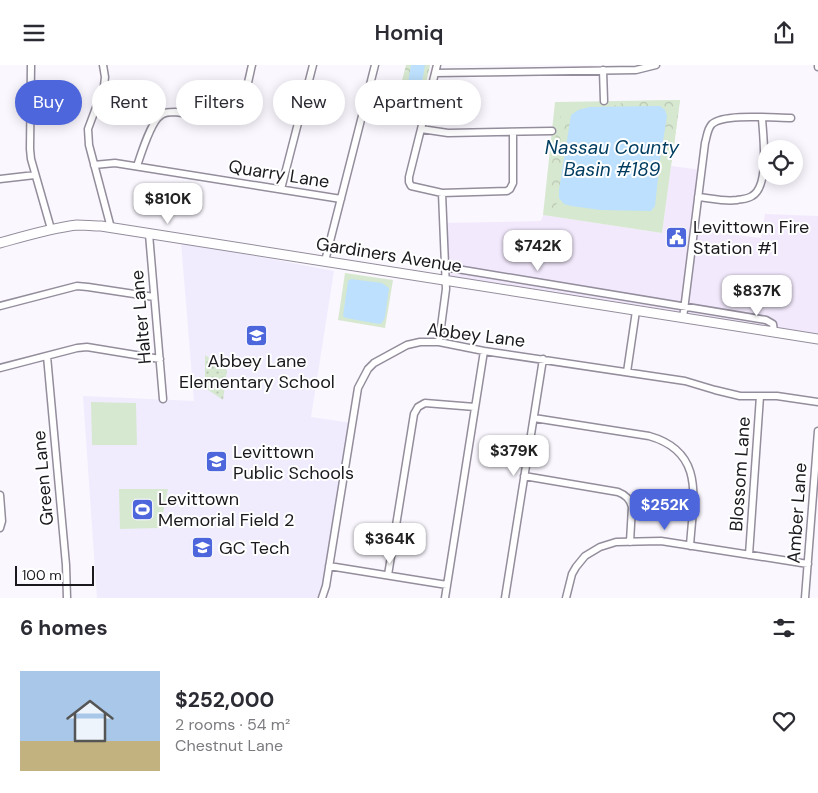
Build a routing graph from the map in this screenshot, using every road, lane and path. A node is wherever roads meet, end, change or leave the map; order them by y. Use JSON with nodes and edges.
{"nodes":[{"id":1,"x":31,"y":65,"type":"edge"},
{"id":2,"x":103,"y":65,"type":"edge"},
{"id":3,"x":252,"y":65,"type":"edge"},
{"id":4,"x":313,"y":65,"type":"edge"},
{"id":5,"x":375,"y":65,"type":"edge"},
{"id":6,"x":437,"y":65,"type":"edge"},
{"id":7,"x":656,"y":65,"type":"edge"},
{"id":8,"x":559,"y":68,"type":"edge"},
{"id":9,"x":622,"y":68,"type":"edge"},
{"id":10,"x":497,"y":69,"type":"edge"},
{"id":11,"x":604,"y":71,"type":"junction"},
{"id":12,"x":435,"y":73,"type":"junction"},
{"id":13,"x":604,"y":101,"type":"dead end"},
{"id":14,"x":762,"y":118,"type":"junction"},
{"id":15,"x":791,"y":118,"type":"dead end"},
{"id":16,"x":421,"y":129,"type":"junction"},
{"id":17,"x":552,"y":131,"type":"dead end"},
{"id":18,"x":512,"y":132,"type":"junction"},
{"id":19,"x":94,"y":165,"type":"junction"},
{"id":20,"x":137,"y":166,"type":"junction"},
{"id":21,"x":35,"y":175,"type":"junction"},
{"id":22,"x":0,"y":179,"type":"edge"},
{"id":23,"x":282,"y":189,"type":"junction"},
{"id":24,"x":442,"y":193,"type":"junction"},
{"id":25,"x":698,"y":197,"type":"junction"},
{"id":26,"x":340,"y":199,"type":"junction"},
{"id":27,"x":110,"y":228,"type":"junction"},
{"id":28,"x":50,"y":229,"type":"junction"},
{"id":29,"x":149,"y":234,"type":"junction"},
{"id":30,"x":0,"y":243,"type":"edge"},
{"id":31,"x":325,"y":261,"type":"junction"},
{"id":32,"x":445,"y":267,"type":"junction"},
{"id":33,"x":445,"y":281,"type":"junction"},
{"id":34,"x":154,"y":297,"type":"junction"},
{"id":35,"x":0,"y":306,"type":"edge"},
{"id":36,"x":684,"y":306,"type":"junction"},
{"id":37,"x":636,"y":311,"type":"junction"},
{"id":38,"x":682,"y":318,"type":"junction"},
{"id":39,"x":774,"y":332,"type":"junction"},
{"id":40,"x":818,"y":339,"type":"edge"},
{"id":41,"x":439,"y":342,"type":"junction"},
{"id":42,"x":484,"y":351,"type":"junction"},
{"id":43,"x":48,"y":356,"type":"junction"},
{"id":44,"x":160,"y":359,"type":"junction"},
{"id":45,"x":543,"y":359,"type":"junction"},
{"id":46,"x":0,"y":368,"type":"edge"},
{"id":47,"x":627,"y":372,"type":"junction"},
{"id":48,"x":760,"y":396,"type":"junction"},
{"id":49,"x":163,"y":399,"type":"dead end"},
{"id":50,"x":818,"y":402,"type":"edge"},
{"id":51,"x":475,"y":407,"type":"junction"},
{"id":52,"x":534,"y":418,"type":"junction"},
{"id":53,"x":818,"y":431,"type":"edge"},
{"id":54,"x":524,"y":477,"type":"junction"},
{"id":55,"x":0,"y":495,"type":"edge"},
{"id":56,"x":815,"y":508,"type":"edge"},
{"id":57,"x":0,"y":528,"type":"edge"},
{"id":58,"x":630,"y":542,"type":"junction"},
{"id":59,"x":690,"y":546,"type":"junction"},
{"id":60,"x":749,"y":555,"type":"junction"},
{"id":61,"x":808,"y":564,"type":"junction"},
{"id":62,"x":329,"y":566,"type":"junction"},
{"id":63,"x":388,"y":575,"type":"junction"},
{"id":64,"x":447,"y":585,"type":"junction"},
{"id":65,"x":67,"y":598,"type":"edge"},
{"id":66,"x":322,"y":598,"type":"edge"},
{"id":67,"x":445,"y":598,"type":"edge"},
{"id":68,"x":505,"y":598,"type":"edge"},
{"id":69,"x":566,"y":598,"type":"edge"},
{"id":70,"x":805,"y":598,"type":"edge"}],
"edges":[{"from":1,"to":21,"type":"street"},
{"from":2,"to":19,"type":"street"},
{"from":3,"to":20,"type":"street"},
{"from":4,"to":23,"type":"street"},
{"from":5,"to":26,"type":"street"},
{"from":6,"to":12,"type":"street"},
{"from":7,"to":9,"type":"street"},
{"from":8,"to":10,"type":"street"},
{"from":8,"to":11,"type":"street"},
{"from":9,"to":11,"type":"street"},
{"from":10,"to":12,"type":"street"},
{"from":11,"to":13,"type":"street"},
{"from":12,"to":16,"type":"street"},
{"from":14,"to":15,"type":"street"},
{"from":14,"to":25,"type":"street"},
{"from":14,"to":25,"type":"street"},
{"from":16,"to":18,"type":"street"},
{"from":16,"to":24,"type":"street"},
{"from":17,"to":18,"type":"street"},
{"from":18,"to":24,"type":"street"},
{"from":19,"to":20,"type":"street","name":"Quarry Lane"},
{"from":19,"to":27,"type":"street"},
{"from":20,"to":23,"type":"street","name":"Quarry Lane"},
{"from":21,"to":22,"type":"street"},
{"from":21,"to":28,"type":"street"},
{"from":23,"to":26,"type":"street","name":"Quarry Lane"},
{"from":24,"to":32,"type":"street"},
{"from":25,"to":36,"type":"street"},
{"from":26,"to":31,"type":"street"},
{"from":27,"to":28,"type":"main road","name":"Gardiners Avenue"},
{"from":27,"to":29,"type":"main road","name":"Gardiners Avenue"},
{"from":28,"to":30,"type":"main road","name":"Gardiners Avenue"},
{"from":29,"to":31,"type":"main road","name":"Gardiners Avenue"},
{"from":29,"to":34,"type":"street","name":"Halter Lane"},
{"from":31,"to":33,"type":"main road","name":"Gardiners Avenue"},
{"from":32,"to":33,"type":"street"},
{"from":32,"to":36,"type":"street","name":"Gardiners Avenue"},
{"from":33,"to":37,"type":"main road","name":"Gardiners Avenue"},
{"from":33,"to":41,"type":"street"},
{"from":34,"to":35,"type":"street"},
{"from":34,"to":44,"type":"street","name":"Halter Lane"},
{"from":36,"to":38,"type":"street"},
{"from":36,"to":39,"type":"street","name":"Gardiners Avenue"},
{"from":37,"to":38,"type":"main road","name":"Gardiners Avenue"},
{"from":37,"to":47,"type":"street"},
{"from":38,"to":39,"type":"main road","name":"Gardiners Avenue"},
{"from":39,"to":40,"type":"main road","name":"Gardiners Avenue"},
{"from":41,"to":42,"type":"street","name":"Abbey Lane"},
{"from":41,"to":62,"type":"street","name":"Abbey Lane"},
{"from":42,"to":45,"type":"street","name":"Abbey Lane"},
{"from":42,"to":51,"type":"street"},
{"from":43,"to":44,"type":"street"},
{"from":43,"to":46,"type":"street"},
{"from":43,"to":65,"type":"street","name":"Green Lane"},
{"from":44,"to":49,"type":"street","name":"Halter Lane"},
{"from":45,"to":47,"type":"street","name":"Abbey Lane"},
{"from":45,"to":52,"type":"street"},
{"from":47,"to":48,"type":"street","name":"Abbey Lane"},
{"from":48,"to":50,"type":"street","name":"Abbey Lane"},
{"from":48,"to":60,"type":"street","name":"Blossom Lane"},
{"from":51,"to":63,"type":"street"},
{"from":51,"to":64,"type":"street"},
{"from":52,"to":54,"type":"street"},
{"from":52,"to":59,"type":"street"},
{"from":53,"to":56,"type":"street","name":"Amber Lane"},
{"from":54,"to":58,"type":"street"},
{"from":54,"to":68,"type":"street"},
{"from":55,"to":57,"type":"street"},
{"from":56,"to":61,"type":"street","name":"Amber Lane"},
{"from":58,"to":59,"type":"street"},
{"from":58,"to":69,"type":"street"},
{"from":59,"to":60,"type":"street"},
{"from":60,"to":61,"type":"street"},
{"from":61,"to":70,"type":"street","name":"Amber Lane"},
{"from":62,"to":63,"type":"street"},
{"from":62,"to":66,"type":"street","name":"Abbey Lane"},
{"from":63,"to":64,"type":"street"},
{"from":64,"to":67,"type":"street"}]}
